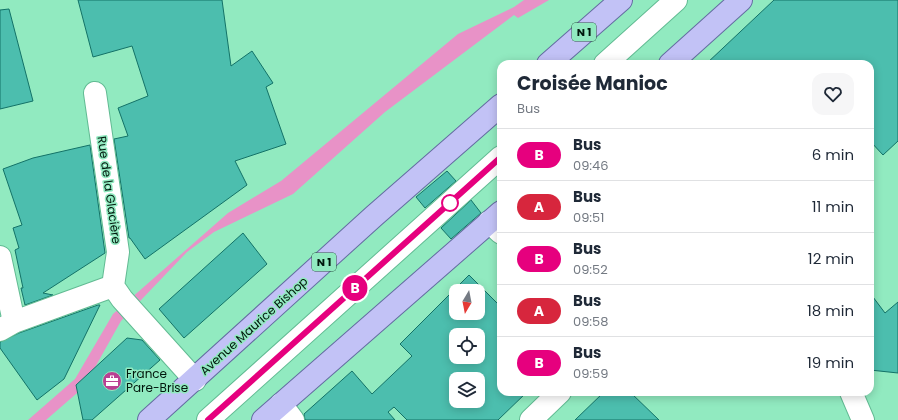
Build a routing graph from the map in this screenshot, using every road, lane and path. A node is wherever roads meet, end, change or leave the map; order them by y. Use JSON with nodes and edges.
{"nodes":[{"id":1,"x":620,"y":0,"type":"edge"},
{"id":2,"x":676,"y":0,"type":"edge"},
{"id":3,"x":742,"y":0,"type":"edge"},
{"id":4,"x":552,"y":60,"type":"edge"},
{"id":5,"x":609,"y":60,"type":"edge"},
{"id":6,"x":674,"y":60,"type":"edge"},
{"id":7,"x":95,"y":93,"type":"dead end"},
{"id":8,"x":497,"y":108,"type":"edge"},
{"id":9,"x":497,"y":161,"type":"edge"},
{"id":10,"x":497,"y":222,"type":"edge"},
{"id":11,"x":0,"y":257,"type":"edge"},
{"id":12,"x":117,"y":293,"type":"junction"},
{"id":13,"x":7,"y":326,"type":"edge"},
{"id":14,"x":195,"y":380,"type":"junction"},
{"id":15,"x":556,"y":396,"type":"edge"},
{"id":16,"x":853,"y":396,"type":"edge"},
{"id":17,"x":287,"y":412,"type":"edge"},
{"id":18,"x":149,"y":420,"type":"edge"},
{"id":19,"x":208,"y":420,"type":"edge"},
{"id":20,"x":263,"y":420,"type":"edge"},
{"id":21,"x":531,"y":420,"type":"edge"},
{"id":22,"x":863,"y":420,"type":"edge"}],
"edges":[{"from":1,"to":4,"type":"main road","number":"N 1"},
{"from":2,"to":5,"type":"street"},
{"from":3,"to":6,"type":"main road"},
{"from":7,"to":12,"type":"street","name":"Rue de la Glacière"},
{"from":8,"to":14,"type":"main road","name":"Avenue Maurice Bishop","number":"N 1"},
{"from":9,"to":19,"type":"street"},
{"from":10,"to":17,"type":"main road"},
{"from":11,"to":13,"type":"street"},
{"from":12,"to":13,"type":"street"},
{"from":12,"to":14,"type":"street"},
{"from":14,"to":18,"type":"main road","name":"Avenue Maurice Bishop","number":"N 1"},
{"from":15,"to":21,"type":"street"},
{"from":16,"to":22,"type":"street"},
{"from":17,"to":20,"type":"main road"}]}
